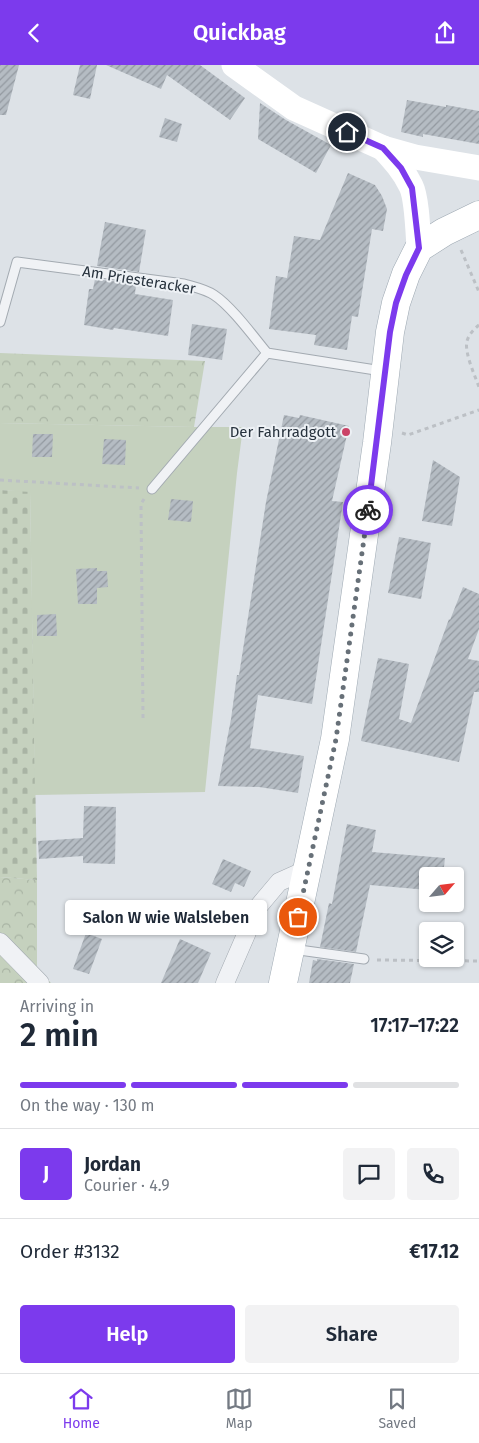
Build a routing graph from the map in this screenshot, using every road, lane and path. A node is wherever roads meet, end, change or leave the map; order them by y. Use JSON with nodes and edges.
{"nodes":[{"id":1,"x":234,"y":65,"type":"edge"},
{"id":2,"x":383,"y":148,"type":"junction"},
{"id":3,"x":479,"y":168,"type":"edge"},
{"id":4,"x":479,"y":215,"type":"edge"},
{"id":5,"x":419,"y":248,"type":"junction"},
{"id":6,"x":461,"y":249,"type":"dead end"},
{"id":7,"x":479,"y":292,"type":"edge"},
{"id":8,"x":0,"y":322,"type":"edge"},
{"id":9,"x":479,"y":325,"type":"edge"},
{"id":10,"x":267,"y":353,"type":"junction"},
{"id":11,"x":385,"y":372,"type":"junction"},
{"id":12,"x":479,"y":387,"type":"edge"},
{"id":13,"x":479,"y":410,"type":"edge"},
{"id":14,"x":379,"y":427,"type":"junction"},
{"id":15,"x":0,"y":480,"type":"edge"},
{"id":16,"x":152,"y":489,"type":"junction"},
{"id":17,"x":143,"y":718,"type":"dead end"},
{"id":18,"x":308,"y":869,"type":"junction"},
{"id":19,"x":0,"y":942,"type":"edge"},
{"id":20,"x":290,"y":948,"type":"junction"},
{"id":21,"x":364,"y":959,"type":"joint"},
{"id":22,"x":479,"y":961,"type":"edge"},
{"id":23,"x":40,"y":983,"type":"edge"},
{"id":24,"x":225,"y":983,"type":"edge"},
{"id":25,"x":283,"y":983,"type":"edge"}],
"edges":[{"from":1,"to":2,"type":"main road"},
{"from":2,"to":3,"type":"main road"},
{"from":2,"to":5,"type":"main road"},
{"from":4,"to":5,"type":"main road"},
{"from":5,"to":11,"type":"main road"},
{"from":6,"to":7,"type":"path"},
{"from":8,"to":10,"type":"lane","name":"Am Priesteracker"},
{"from":9,"to":12,"type":"path"},
{"from":10,"to":11,"type":"lane"},
{"from":10,"to":16,"type":"lane"},
{"from":11,"to":14,"type":"main road"},
{"from":13,"to":14,"type":"path"},
{"from":14,"to":18,"type":"main road"},
{"from":15,"to":16,"type":"path"},
{"from":16,"to":17,"type":"path"},
{"from":18,"to":20,"type":"main road"},
{"from":18,"to":24,"type":"street"},
{"from":19,"to":23,"type":"street"},
{"from":20,"to":21,"type":"lane"},
{"from":20,"to":25,"type":"main road"},
{"from":21,"to":22,"type":"path"}]}
